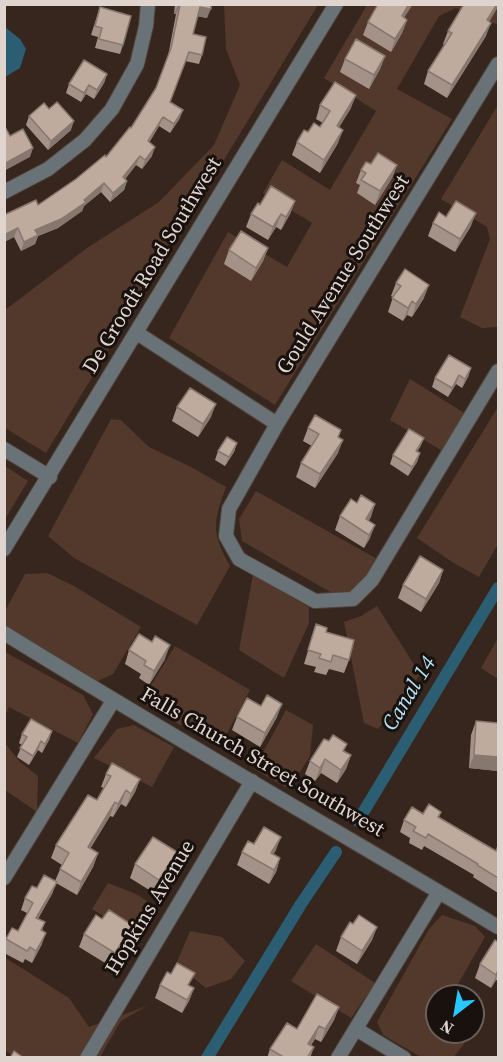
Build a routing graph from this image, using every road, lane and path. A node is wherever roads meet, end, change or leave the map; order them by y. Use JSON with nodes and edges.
{"nodes":[{"id":1,"x":148,"y":4,"type":"edge"},
{"id":2,"x":336,"y":4,"type":"edge"},
{"id":3,"x":498,"y":64,"type":"edge"},
{"id":4,"x":4,"y":192,"type":"edge"},
{"id":5,"x":137,"y":333,"type":"junction"},
{"id":6,"x":498,"y":371,"type":"edge"},
{"id":7,"x":277,"y":424,"type":"junction"},
{"id":8,"x":4,"y":449,"type":"edge"},
{"id":9,"x":50,"y":477,"type":"junction"},
{"id":10,"x":4,"y":549,"type":"edge"},
{"id":11,"x":4,"y":633,"type":"edge"},
{"id":12,"x":113,"y":701,"type":"junction"},
{"id":13,"x":252,"y":781,"type":"junction"},
{"id":14,"x":4,"y":878,"type":"edge"},
{"id":15,"x":439,"y":892,"type":"junction"},
{"id":16,"x":498,"y":927,"type":"edge"},
{"id":17,"x":356,"y":1029,"type":"junction"},
{"id":18,"x":87,"y":1058,"type":"edge"},
{"id":19,"x":338,"y":1058,"type":"edge"},
{"id":20,"x":404,"y":1058,"type":"edge"}],
"edges":[{"from":1,"to":4,"type":"street"},
{"from":2,"to":5,"type":"street","name":"De Groodt Road Southwest"},
{"from":3,"to":7,"type":"street","name":"Gould Avenue Southwest"},
{"from":5,"to":7,"type":"street"},
{"from":5,"to":9,"type":"street","name":"De Groodt Road Southwest"},
{"from":6,"to":7,"type":"street","name":"Gould Avenue Southwest"},
{"from":8,"to":9,"type":"street"},
{"from":9,"to":10,"type":"street","name":"De Groodt Road Southwest"},
{"from":11,"to":12,"type":"street","name":"Falls Church Street Southwest"},
{"from":12,"to":13,"type":"street","name":"Falls Church Street Southwest"},
{"from":12,"to":14,"type":"street"},
{"from":13,"to":15,"type":"street","name":"Falls Church Street Southwest"},
{"from":13,"to":18,"type":"street","name":"Hopkins Avenue"},
{"from":15,"to":16,"type":"street","name":"Falls Church Street Southwest"},
{"from":15,"to":17,"type":"street"},
{"from":17,"to":19,"type":"street"},
{"from":17,"to":20,"type":"street"}]}
